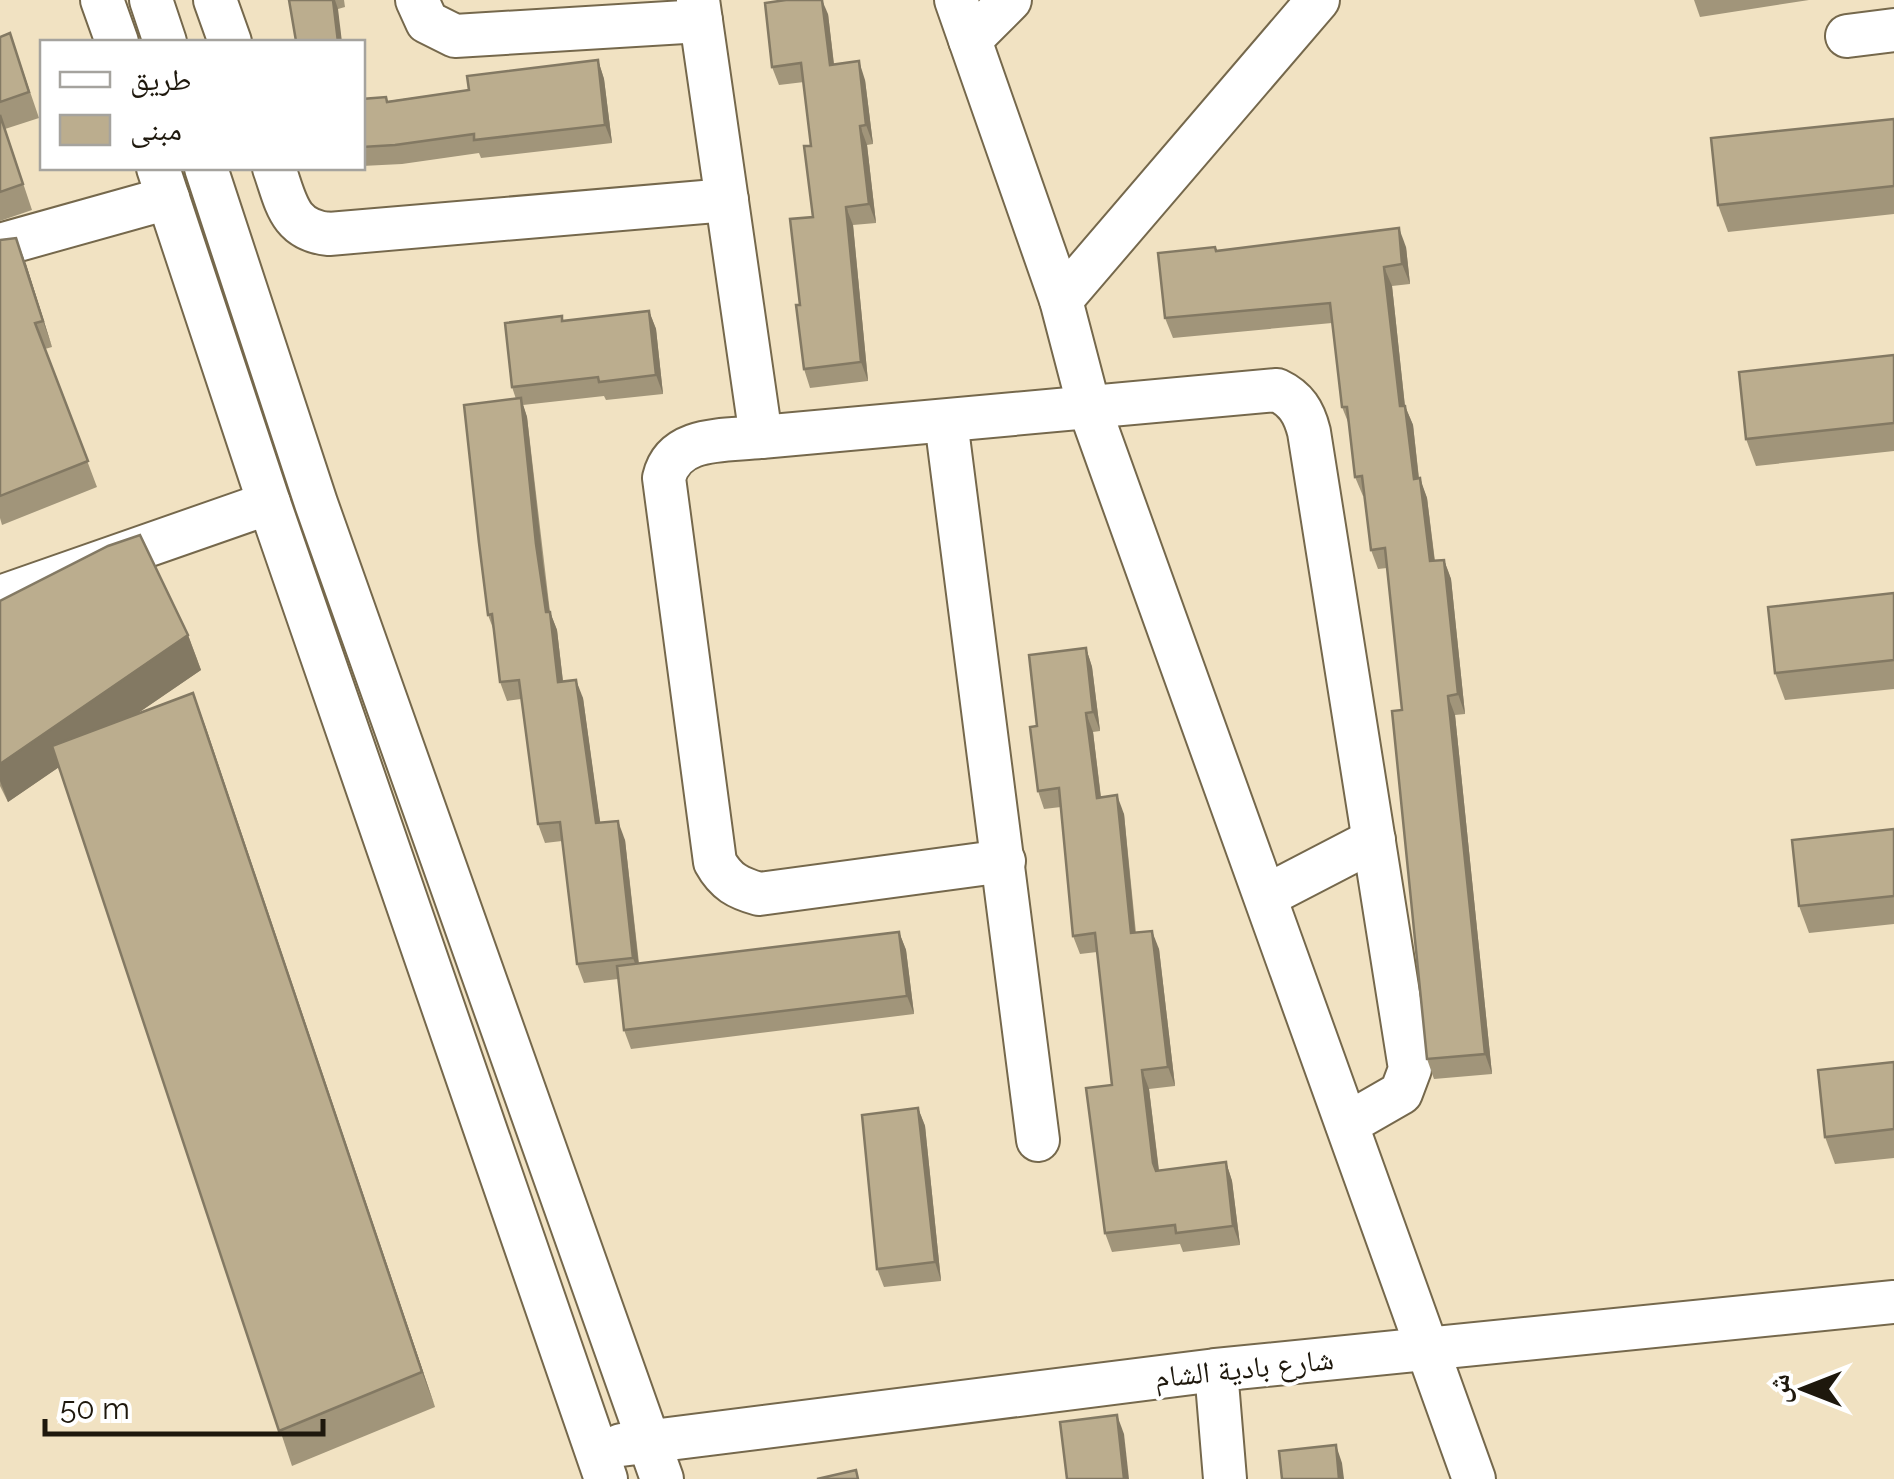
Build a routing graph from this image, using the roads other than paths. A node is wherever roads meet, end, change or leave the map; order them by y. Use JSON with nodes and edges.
{"nodes":[{"id":1,"x":102,"y":0,"type":"edge"},
{"id":2,"x":150,"y":0,"type":"edge"},
{"id":3,"x":215,"y":0,"type":"edge"},
{"id":4,"x":417,"y":0,"type":"edge"},
{"id":5,"x":956,"y":0,"type":"edge"},
{"id":6,"x":1010,"y":0,"type":"edge"},
{"id":7,"x":1318,"y":0,"type":"edge"},
{"id":8,"x":700,"y":10,"type":"edge"},
{"id":9,"x":1894,"y":30,"type":"edge"},
{"id":10,"x":1848,"y":36,"type":"dead end"},
{"id":11,"x":115,"y":40,"type":"edge"},
{"id":12,"x":163,"y":40,"type":"edge"},
{"id":13,"x":229,"y":40,"type":"edge"},
{"id":14,"x":970,"y":40,"type":"junction"},
{"id":15,"x":207,"y":170,"type":"edge"},
{"id":16,"x":275,"y":170,"type":"edge"},
{"id":17,"x":163,"y":183,"type":"edge"},
{"id":18,"x":726,"y":200,"type":"junction"},
{"id":19,"x":0,"y":245,"type":"edge"},
{"id":20,"x":1061,"y":300,"type":"junction"},
{"id":21,"x":1089,"y":407,"type":"junction"},
{"id":22,"x":946,"y":421,"type":"junction"},
{"id":23,"x":760,"y":437,"type":"junction"},
{"id":24,"x":270,"y":503,"type":"junction"},
{"id":25,"x":0,"y":596,"type":"edge"},
{"id":26,"x":1374,"y":840,"type":"junction"},
{"id":27,"x":1004,"y":860,"type":"junction"},
{"id":28,"x":1266,"y":896,"type":"junction"},
{"id":29,"x":469,"y":933,"type":"junction"},
{"id":30,"x":424,"y":950,"type":"junction"},
{"id":31,"x":1346,"y":1124,"type":"junction"},
{"id":32,"x":1038,"y":1140,"type":"dead end"},
{"id":33,"x":1894,"y":1302,"type":"edge"},
{"id":34,"x":1429,"y":1348,"type":"junction"},
{"id":35,"x":1216,"y":1370,"type":"junction"},
{"id":36,"x":655,"y":1460,"type":"edge"},
{"id":37,"x":601,"y":1464,"type":"edge"},
{"id":38,"x":1225,"y":1479,"type":"edge"},
{"id":39,"x":1474,"y":1479,"type":"edge"}],
"edges":[{"from":1,"to":11,"type":"street"},
{"from":2,"to":12,"type":"street"},
{"from":3,"to":13,"type":"street"},
{"from":4,"to":8,"type":"street"},
{"from":5,"to":14,"type":"street"},
{"from":6,"to":14,"type":"street"},
{"from":7,"to":20,"type":"street"},
{"from":8,"to":18,"type":"street"},
{"from":9,"to":10,"type":"street"},
{"from":14,"to":20,"type":"street"},
{"from":15,"to":29,"type":"street"},
{"from":16,"to":18,"type":"street"},
{"from":17,"to":19,"type":"street"},
{"from":17,"to":24,"type":"street"},
{"from":18,"to":23,"type":"street"},
{"from":20,"to":21,"type":"street"},
{"from":21,"to":22,"type":"street"},
{"from":21,"to":26,"type":"street"},
{"from":21,"to":28,"type":"street"},
{"from":22,"to":23,"type":"street"},
{"from":22,"to":27,"type":"street"},
{"from":23,"to":27,"type":"street"},
{"from":24,"to":25,"type":"street"},
{"from":24,"to":30,"type":"street"},
{"from":26,"to":28,"type":"street"},
{"from":26,"to":31,"type":"street"},
{"from":27,"to":32,"type":"street"},
{"from":28,"to":31,"type":"street"},
{"from":29,"to":30,"type":"street"},
{"from":29,"to":36,"type":"street"},
{"from":30,"to":37,"type":"street"},
{"from":31,"to":34,"type":"street"},
{"from":33,"to":34,"type":"street","name":"شارع بادية الشام"},
{"from":34,"to":35,"type":"street","name":"شارع بادية الشام"},
{"from":34,"to":39,"type":"street"},
{"from":35,"to":36,"type":"street","name":"شارع بادية الشام"},
{"from":35,"to":38,"type":"street"},
{"from":36,"to":37,"type":"street","name":"شارع بادية الشام"}]}
